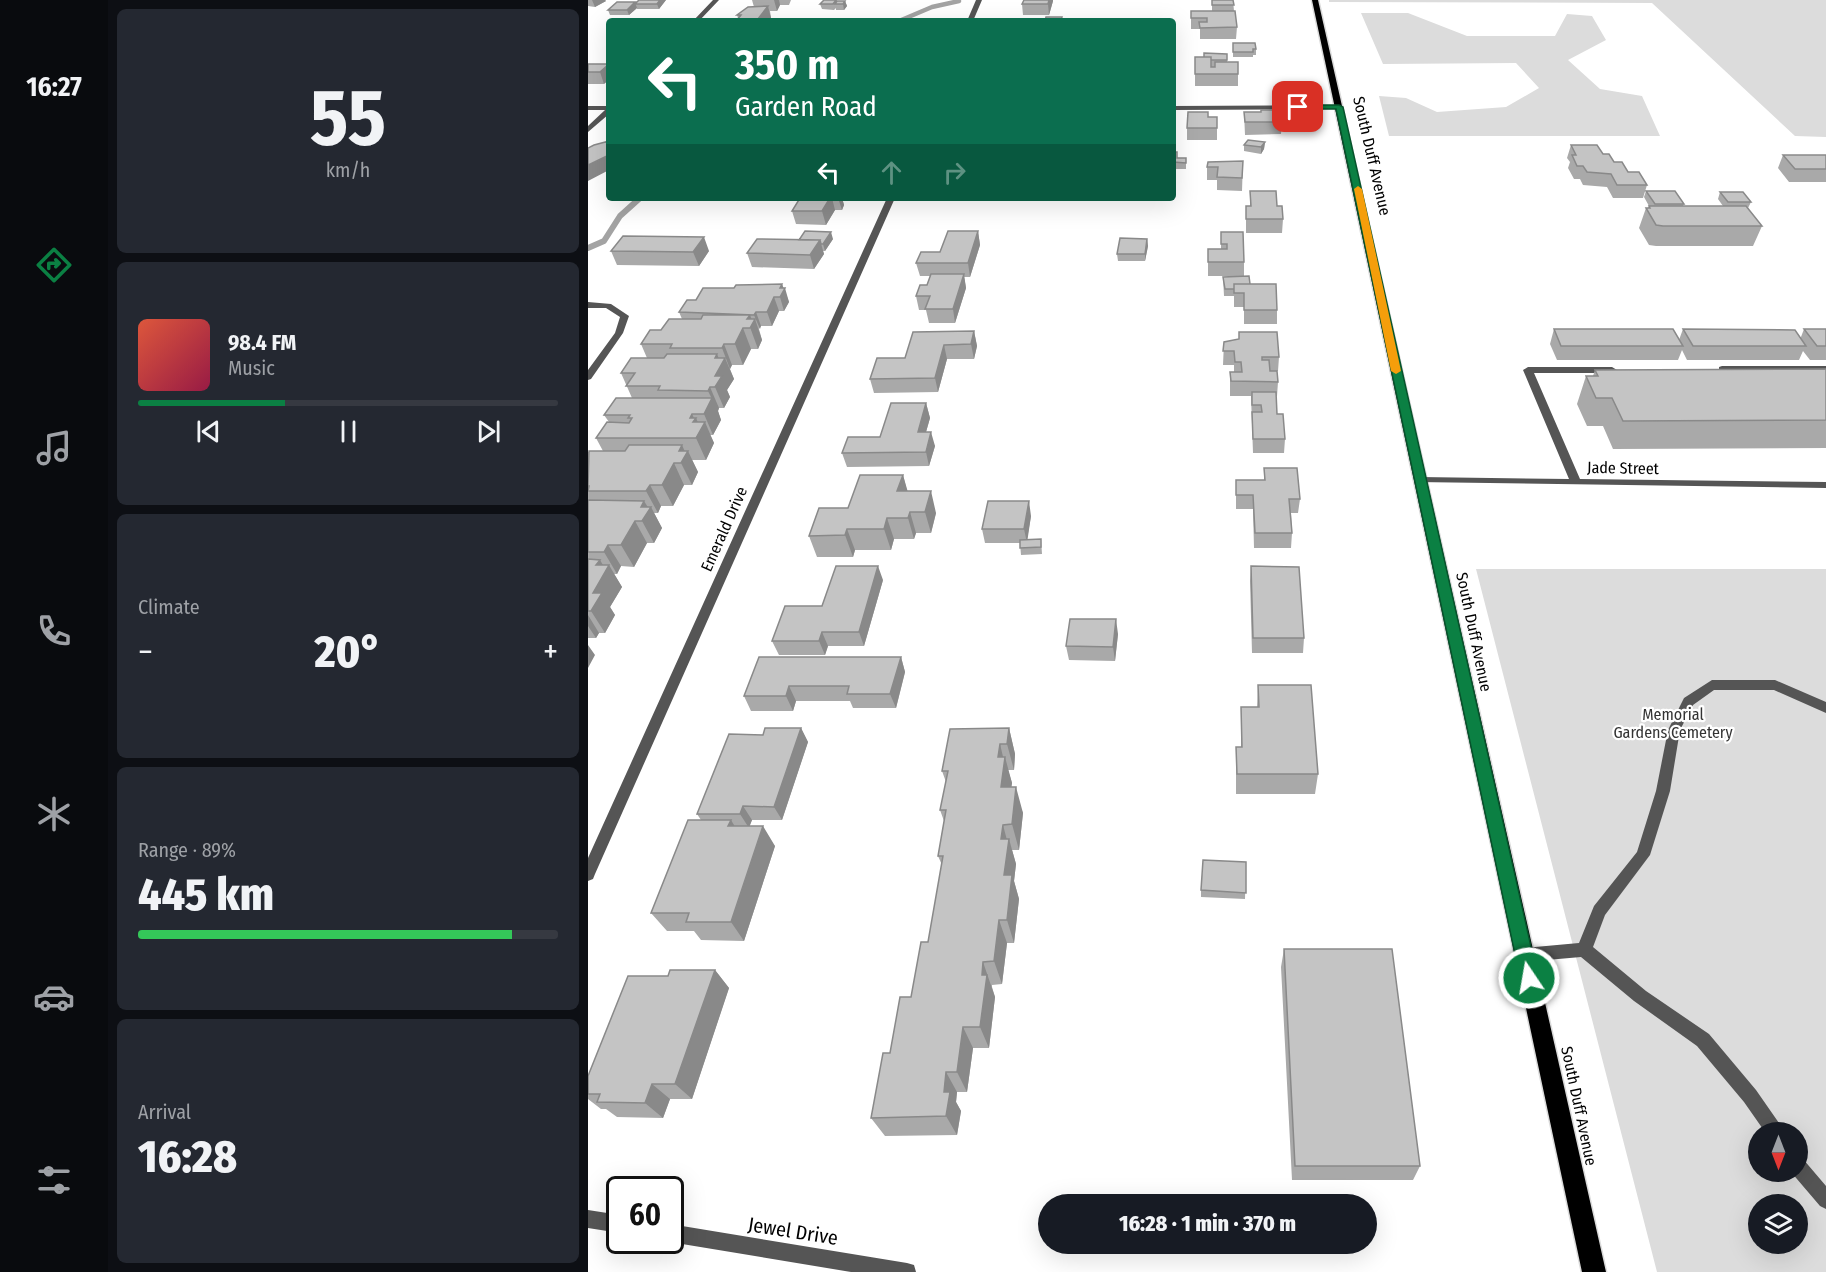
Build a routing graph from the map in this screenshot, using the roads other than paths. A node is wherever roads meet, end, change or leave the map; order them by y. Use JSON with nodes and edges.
{"nodes":[{"id":1,"x":716,"y":0,"type":"edge"},
{"id":2,"x":979,"y":0,"type":"edge"},
{"id":3,"x":1315,"y":0,"type":"edge"},
{"id":4,"x":699,"y":18,"type":"edge"},
{"id":5,"x":970,"y":18,"type":"edge"},
{"id":6,"x":1339,"y":107,"type":"junction"},
{"id":7,"x":588,"y":108,"type":"edge"},
{"id":8,"x":1176,"y":108,"type":"edge"},
{"id":9,"x":606,"y":109,"type":"edge"},
{"id":10,"x":606,"y":112,"type":"edge"},
{"id":11,"x":588,"y":130,"type":"edge"},
{"id":12,"x":890,"y":201,"type":"edge"},
{"id":13,"x":588,"y":305,"type":"edge"},
{"id":14,"x":1707,"y":369,"type":"edge"},
{"id":15,"x":1826,"y":369,"type":"edge"},
{"id":16,"x":1623,"y":370,"type":"edge"},
{"id":17,"x":588,"y":377,"type":"edge"},
{"id":18,"x":1420,"y":480,"type":"junction"},
{"id":19,"x":1576,"y":482,"type":"junction"},
{"id":20,"x":1826,"y":485,"type":"edge"},
{"id":21,"x":1826,"y":708,"type":"edge"},
{"id":22,"x":588,"y":874,"type":"edge"},
{"id":23,"x":1584,"y":950,"type":"junction"},
{"id":24,"x":1524,"y":955,"type":"junction"},
{"id":25,"x":1768,"y":1122,"type":"edge"},
{"id":26,"x":1808,"y":1178,"type":"edge"},
{"id":27,"x":1826,"y":1200,"type":"edge"},
{"id":28,"x":588,"y":1219,"type":"edge"},
{"id":29,"x":606,"y":1222,"type":"edge"},
{"id":30,"x":684,"y":1235,"type":"edge"},
{"id":31,"x":907,"y":1272,"type":"edge"},
{"id":32,"x":1594,"y":1272,"type":"edge"}],
"edges":[{"from":1,"to":4,"type":"street"},
{"from":2,"to":5,"type":"street"},
{"from":3,"to":6,"type":"main road","name":"South Duff Avenue"},
{"from":6,"to":8,"type":"street"},
{"from":6,"to":18,"type":"main road","name":"South Duff Avenue"},
{"from":7,"to":9,"type":"street"},
{"from":10,"to":11,"type":"street"},
{"from":12,"to":22,"type":"street","name":"Emerald Drive"},
{"from":13,"to":17,"type":"street"},
{"from":14,"to":15,"type":"street"},
{"from":16,"to":19,"type":"street"},
{"from":18,"to":19,"type":"street","name":"Jade Street"},
{"from":18,"to":24,"type":"main road","name":"South Duff Avenue"},
{"from":19,"to":20,"type":"street","name":"Jade Street"},
{"from":21,"to":23,"type":"street"},
{"from":23,"to":24,"type":"street"},
{"from":23,"to":25,"type":"street"},
{"from":24,"to":32,"type":"main road","name":"South Duff Avenue"},
{"from":26,"to":27,"type":"street"},
{"from":28,"to":29,"type":"street"},
{"from":30,"to":31,"type":"street","name":"Jewel Drive"}]}
